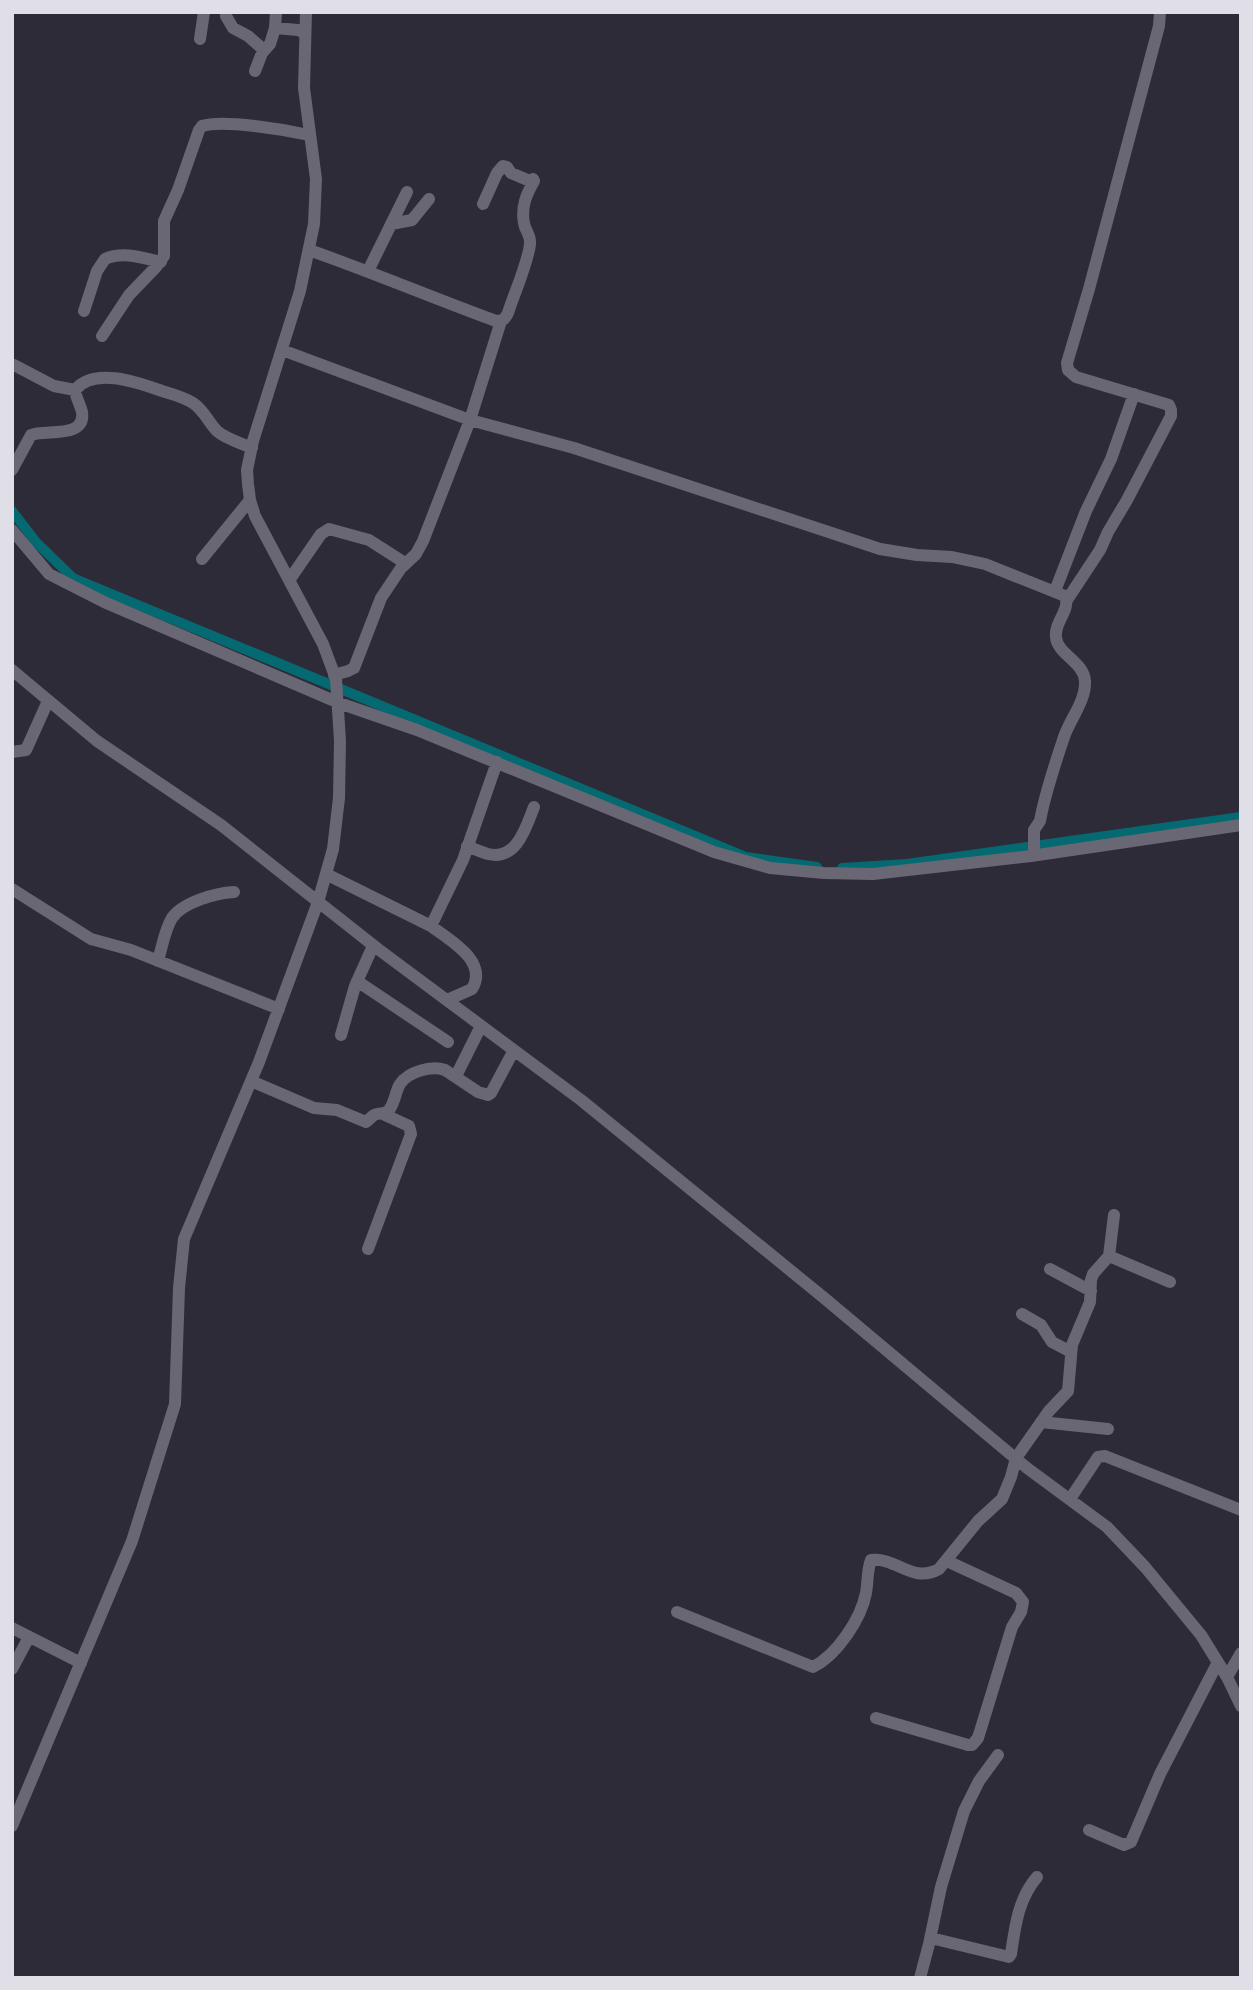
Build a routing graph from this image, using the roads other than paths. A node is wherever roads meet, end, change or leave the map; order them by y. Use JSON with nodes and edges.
{"nodes":[{"id":1,"x":204,"y":12,"type":"edge"},
{"id":2,"x":276,"y":12,"type":"edge"},
{"id":3,"x":306,"y":12,"type":"edge"},
{"id":4,"x":1160,"y":12,"type":"edge"},
{"id":5,"x":226,"y":16,"type":"dead end"},
{"id":6,"x":275,"y":29,"type":"junction"},
{"id":7,"x":305,"y":33,"type":"junction"},
{"id":8,"x":200,"y":39,"type":"dead end"},
{"id":9,"x":264,"y":50,"type":"junction"},
{"id":10,"x":255,"y":71,"type":"dead end"},
{"id":11,"x":309,"y":135,"type":"junction"},
{"id":12,"x":407,"y":192,"type":"dead end"},
{"id":13,"x":429,"y":199,"type":"dead end"},
{"id":14,"x":483,"y":204,"type":"dead end"},
{"id":15,"x":391,"y":224,"type":"junction"},
{"id":16,"x":309,"y":250,"type":"junction"},
{"id":17,"x":161,"y":262,"type":"junction"},
{"id":18,"x":368,"y":271,"type":"junction"},
{"id":19,"x":84,"y":310,"type":"dead end"},
{"id":20,"x":501,"y":321,"type":"junction"},
{"id":21,"x":102,"y":336,"type":"dead end"},
{"id":22,"x":282,"y":349,"type":"junction"},
{"id":23,"x":14,"y":365,"type":"dead end"},
{"id":24,"x":75,"y":390,"type":"junction"},
{"id":25,"x":1134,"y":394,"type":"junction"},
{"id":26,"x":470,"y":420,"type":"junction"},
{"id":27,"x":251,"y":447,"type":"junction"},
{"id":28,"x":12,"y":470,"type":"edge"},
{"id":29,"x":250,"y":500,"type":"junction"},
{"id":30,"x":12,"y":530,"type":"edge"},
{"id":31,"x":202,"y":559,"type":"dead end"},
{"id":32,"x":405,"y":563,"type":"junction"},
{"id":33,"x":290,"y":579,"type":"junction"},
{"id":34,"x":1055,"y":591,"type":"junction"},
{"id":35,"x":1067,"y":600,"type":"junction"},
{"id":36,"x":12,"y":670,"type":"edge"},
{"id":37,"x":335,"y":677,"type":"junction"},
{"id":38,"x":337,"y":699,"type":"junction"},
{"id":39,"x":48,"y":701,"type":"junction"},
{"id":40,"x":12,"y":752,"type":"edge"},
{"id":41,"x":497,"y":762,"type":"junction"},
{"id":42,"x":534,"y":807,"type":"dead end"},
{"id":43,"x":1241,"y":825,"type":"edge"},
{"id":44,"x":467,"y":846,"type":"junction"},
{"id":45,"x":1032,"y":854,"type":"junction"},
{"id":46,"x":326,"y":874,"type":"junction"},
{"id":47,"x":12,"y":889,"type":"edge"},
{"id":48,"x":234,"y":892,"type":"dead end"},
{"id":49,"x":318,"y":902,"type":"junction"},
{"id":50,"x":431,"y":926,"type":"junction"},
{"id":51,"x":373,"y":946,"type":"junction"},
{"id":52,"x":158,"y":961,"type":"junction"},
{"id":53,"x":357,"y":981,"type":"junction"},
{"id":54,"x":447,"y":1000,"type":"junction"},
{"id":55,"x":279,"y":1009,"type":"junction"},
{"id":56,"x":481,"y":1026,"type":"junction"},
{"id":57,"x":341,"y":1035,"type":"dead end"},
{"id":58,"x":448,"y":1042,"type":"dead end"},
{"id":59,"x":514,"y":1050,"type":"junction"},
{"id":60,"x":456,"y":1076,"type":"junction"},
{"id":61,"x":251,"y":1081,"type":"junction"},
{"id":62,"x":383,"y":1114,"type":"junction"},
{"id":63,"x":1114,"y":1215,"type":"dead end"},
{"id":64,"x":368,"y":1249,"type":"dead end"},
{"id":65,"x":1109,"y":1256,"type":"junction"},
{"id":66,"x":1050,"y":1269,"type":"dead end"},
{"id":67,"x":1170,"y":1282,"type":"dead end"},
{"id":68,"x":1091,"y":1291,"type":"junction"},
{"id":69,"x":1022,"y":1314,"type":"dead end"},
{"id":70,"x":1071,"y":1352,"type":"junction"},
{"id":71,"x":1041,"y":1422,"type":"junction"},
{"id":72,"x":1108,"y":1429,"type":"dead end"},
{"id":73,"x":1016,"y":1458,"type":"junction"},
{"id":74,"x":1070,"y":1499,"type":"junction"},
{"id":75,"x":1241,"y":1510,"type":"edge"},
{"id":76,"x":947,"y":1561,"type":"junction"},
{"id":77,"x":677,"y":1612,"type":"dead end"},
{"id":78,"x":12,"y":1628,"type":"edge"},
{"id":79,"x":29,"y":1637,"type":"junction"},
{"id":80,"x":1241,"y":1653,"type":"edge"},
{"id":81,"x":1218,"y":1661,"type":"junction"},
{"id":82,"x":81,"y":1663,"type":"junction"},
{"id":83,"x":12,"y":1669,"type":"edge"},
{"id":84,"x":1227,"y":1677,"type":"junction"},
{"id":85,"x":1240,"y":1704,"type":"edge"},
{"id":86,"x":876,"y":1718,"type":"dead end"},
{"id":87,"x":998,"y":1755,"type":"dead end"},
{"id":88,"x":12,"y":1826,"type":"edge"},
{"id":89,"x":1089,"y":1830,"type":"dead end"},
{"id":90,"x":1037,"y":1877,"type":"dead end"},
{"id":91,"x":931,"y":1938,"type":"junction"},
{"id":92,"x":920,"y":1978,"type":"edge"}],
"edges":[{"from":1,"to":8,"type":"street"},
{"from":2,"to":6,"type":"street"},
{"from":3,"to":7,"type":"street"},
{"from":4,"to":25,"type":"street"},
{"from":5,"to":9,"type":"street"},
{"from":6,"to":7,"type":"street"},
{"from":6,"to":9,"type":"street"},
{"from":7,"to":11,"type":"street"},
{"from":9,"to":10,"type":"street"},
{"from":11,"to":16,"type":"street"},
{"from":11,"to":17,"type":"street"},
{"from":12,"to":15,"type":"street"},
{"from":13,"to":15,"type":"street"},
{"from":14,"to":20,"type":"street"},
{"from":15,"to":18,"type":"street"},
{"from":16,"to":18,"type":"street"},
{"from":16,"to":22,"type":"street"},
{"from":17,"to":19,"type":"street"},
{"from":17,"to":21,"type":"street"},
{"from":18,"to":20,"type":"street"},
{"from":20,"to":26,"type":"street"},
{"from":22,"to":26,"type":"street"},
{"from":22,"to":27,"type":"street"},
{"from":23,"to":24,"type":"street"},
{"from":24,"to":27,"type":"street"},
{"from":24,"to":28,"type":"street"},
{"from":25,"to":34,"type":"street"},
{"from":25,"to":35,"type":"street"},
{"from":26,"to":32,"type":"street"},
{"from":26,"to":34,"type":"street"},
{"from":27,"to":29,"type":"street"},
{"from":29,"to":31,"type":"street"},
{"from":29,"to":33,"type":"street"},
{"from":30,"to":38,"type":"street"},
{"from":32,"to":33,"type":"street"},
{"from":32,"to":37,"type":"street"},
{"from":33,"to":37,"type":"street"},
{"from":34,"to":35,"type":"street"},
{"from":35,"to":45,"type":"street"},
{"from":36,"to":39,"type":"street"},
{"from":37,"to":38,"type":"street"},
{"from":38,"to":41,"type":"street"},
{"from":38,"to":46,"type":"street"},
{"from":39,"to":40,"type":"street"},
{"from":39,"to":49,"type":"street"},
{"from":41,"to":44,"type":"street"},
{"from":41,"to":45,"type":"street"},
{"from":42,"to":44,"type":"street"},
{"from":43,"to":45,"type":"street"},
{"from":44,"to":50,"type":"street"},
{"from":46,"to":49,"type":"street"},
{"from":46,"to":50,"type":"street"},
{"from":47,"to":52,"type":"street"},
{"from":48,"to":52,"type":"street"},
{"from":49,"to":51,"type":"street"},
{"from":49,"to":55,"type":"street"},
{"from":50,"to":54,"type":"street"},
{"from":51,"to":53,"type":"street"},
{"from":51,"to":54,"type":"street"},
{"from":52,"to":55,"type":"street"},
{"from":53,"to":57,"type":"street"},
{"from":53,"to":58,"type":"street"},
{"from":54,"to":56,"type":"street"},
{"from":55,"to":61,"type":"street"},
{"from":56,"to":59,"type":"street"},
{"from":56,"to":60,"type":"street"},
{"from":59,"to":60,"type":"street"},
{"from":59,"to":73,"type":"street"},
{"from":60,"to":62,"type":"street"},
{"from":61,"to":62,"type":"street"},
{"from":61,"to":82,"type":"street"},
{"from":62,"to":64,"type":"street"},
{"from":63,"to":65,"type":"street"},
{"from":65,"to":67,"type":"street"},
{"from":65,"to":68,"type":"street"},
{"from":66,"to":68,"type":"street"},
{"from":68,"to":70,"type":"street"},
{"from":69,"to":70,"type":"street"},
{"from":70,"to":71,"type":"street"},
{"from":71,"to":72,"type":"street"},
{"from":71,"to":73,"type":"street"},
{"from":73,"to":74,"type":"street"},
{"from":73,"to":76,"type":"street"},
{"from":74,"to":75,"type":"street"},
{"from":74,"to":81,"type":"street"},
{"from":76,"to":77,"type":"street"},
{"from":76,"to":86,"type":"street"},
{"from":78,"to":79,"type":"street"},
{"from":79,"to":82,"type":"street"},
{"from":79,"to":83,"type":"street"},
{"from":80,"to":84,"type":"street"},
{"from":81,"to":84,"type":"street"},
{"from":81,"to":89,"type":"street"},
{"from":82,"to":88,"type":"street"},
{"from":84,"to":85,"type":"street"},
{"from":87,"to":91,"type":"street"},
{"from":90,"to":91,"type":"street"},
{"from":91,"to":92,"type":"street"}]}
